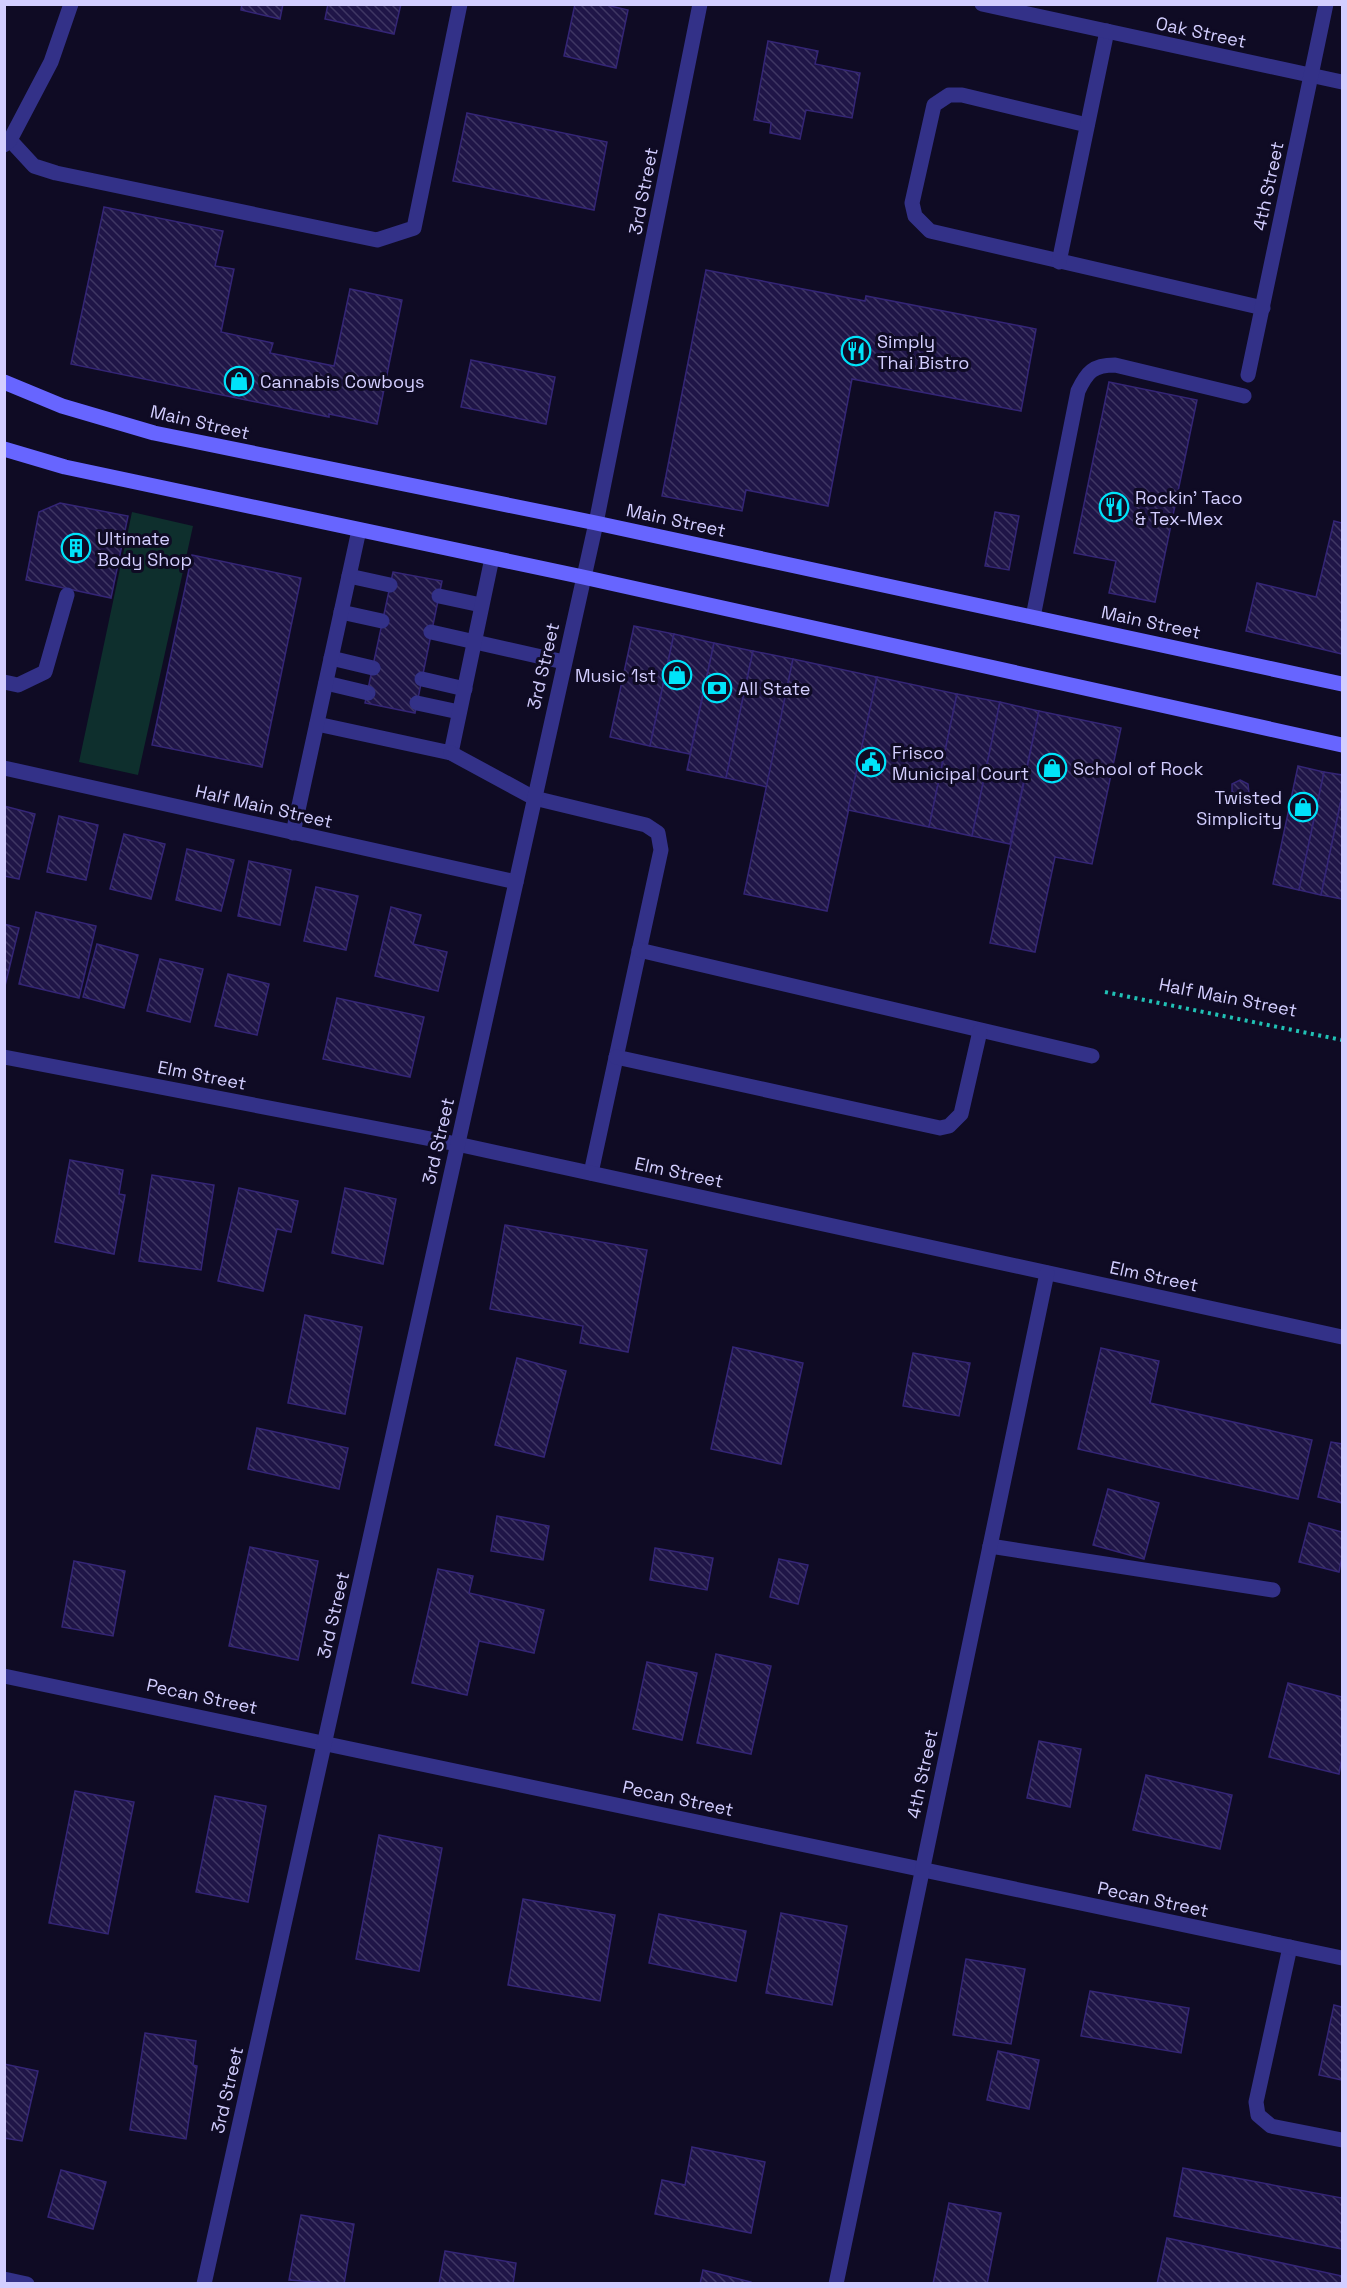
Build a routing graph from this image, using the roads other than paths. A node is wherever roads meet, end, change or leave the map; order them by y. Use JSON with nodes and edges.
{"nodes":[{"id":1,"x":71,"y":4,"type":"edge"},
{"id":2,"x":460,"y":4,"type":"edge"},
{"id":3,"x":700,"y":4,"type":"edge"},
{"id":4,"x":982,"y":4,"type":"edge"},
{"id":5,"x":1326,"y":4,"type":"edge"},
{"id":6,"x":1107,"y":32,"type":"junction"},
{"id":7,"x":1311,"y":75,"type":"junction"},
{"id":8,"x":1342,"y":82,"type":"edge"},
{"id":9,"x":1088,"y":125,"type":"junction"},
{"id":10,"x":7,"y":142,"type":"edge"},
{"id":11,"x":1059,"y":262,"type":"junction"},
{"id":12,"x":1263,"y":308,"type":"junction"},
{"id":13,"x":1248,"y":375,"type":"dead end"},
{"id":14,"x":4,"y":382,"type":"edge"},
{"id":15,"x":1244,"y":396,"type":"dead end"},
{"id":16,"x":4,"y":448,"type":"edge"},
{"id":17,"x":596,"y":523,"type":"junction"},
{"id":18,"x":359,"y":530,"type":"junction"},
{"id":19,"x":492,"y":558,"type":"junction"},
{"id":20,"x":349,"y":576,"type":"junction"},
{"id":21,"x":584,"y":577,"type":"junction"},
{"id":22,"x":390,"y":585,"type":"dead end"},
{"id":23,"x":67,"y":595,"type":"dead end"},
{"id":24,"x":439,"y":596,"type":"dead end"},
{"id":25,"x":481,"y":605,"type":"junction"},
{"id":26,"x":341,"y":612,"type":"junction"},
{"id":27,"x":1033,"y":617,"type":"junction"},
{"id":28,"x":382,"y":621,"type":"dead end"},
{"id":29,"x":431,"y":632,"type":"dead end"},
{"id":30,"x":474,"y":642,"type":"junction"},
{"id":31,"x":331,"y":658,"type":"junction"},
{"id":32,"x":564,"y":662,"type":"junction"},
{"id":33,"x":373,"y":668,"type":"dead end"},
{"id":34,"x":422,"y":679,"type":"dead end"},
{"id":35,"x":4,"y":682,"type":"edge"},
{"id":36,"x":326,"y":683,"type":"junction"},
{"id":37,"x":1342,"y":684,"type":"edge"},
{"id":38,"x":465,"y":689,"type":"junction"},
{"id":39,"x":368,"y":693,"type":"dead end"},
{"id":40,"x":417,"y":704,"type":"dead end"},
{"id":41,"x":459,"y":712,"type":"junction"},
{"id":42,"x":317,"y":724,"type":"junction"},
{"id":43,"x":1342,"y":745,"type":"edge"},
{"id":44,"x":451,"y":753,"type":"junction"},
{"id":45,"x":4,"y":768,"type":"edge"},
{"id":46,"x":534,"y":798,"type":"junction"},
{"id":47,"x":294,"y":833,"type":"junction"},
{"id":48,"x":516,"y":882,"type":"junction"},
{"id":49,"x":639,"y":950,"type":"junction"},
{"id":50,"x":980,"y":1031,"type":"junction"},
{"id":51,"x":1092,"y":1056,"type":"dead end"},
{"id":52,"x":4,"y":1057,"type":"edge"},
{"id":53,"x":616,"y":1057,"type":"junction"},
{"id":54,"x":457,"y":1144,"type":"junction"},
{"id":55,"x":591,"y":1173,"type":"junction"},
{"id":56,"x":1047,"y":1273,"type":"junction"},
{"id":57,"x":1342,"y":1337,"type":"edge"},
{"id":58,"x":990,"y":1546,"type":"junction"},
{"id":59,"x":1273,"y":1590,"type":"dead end"},
{"id":60,"x":4,"y":1676,"type":"edge"},
{"id":61,"x":325,"y":1741,"type":"junction"},
{"id":62,"x":922,"y":1871,"type":"junction"},
{"id":63,"x":1290,"y":1947,"type":"junction"},
{"id":64,"x":1342,"y":1958,"type":"edge"},
{"id":65,"x":1342,"y":2140,"type":"edge"},
{"id":66,"x":4,"y":2279,"type":"edge"},
{"id":67,"x":27,"y":2283,"type":"edge"},
{"id":68,"x":204,"y":2283,"type":"edge"},
{"id":69,"x":836,"y":2283,"type":"edge"}],
"edges":[{"from":1,"to":10,"type":"street"},
{"from":2,"to":10,"type":"street"},
{"from":3,"to":17,"type":"street","name":"3rd Street"},
{"from":4,"to":6,"type":"street","name":"Oak Street"},
{"from":5,"to":7,"type":"street","name":"4th Street"},
{"from":6,"to":7,"type":"street","name":"Oak Street"},
{"from":6,"to":9,"type":"street"},
{"from":7,"to":8,"type":"street","name":"Oak Street"},
{"from":7,"to":12,"type":"street","name":"4th Street"},
{"from":9,"to":11,"type":"street"},
{"from":9,"to":11,"type":"street"},
{"from":11,"to":12,"type":"street"},
{"from":12,"to":13,"type":"street","name":"4th Street"},
{"from":14,"to":17,"type":"main road","name":"Main Street"},
{"from":15,"to":27,"type":"street"},
{"from":16,"to":18,"type":"main road"},
{"from":17,"to":21,"type":"street","name":"3rd Street"},
{"from":17,"to":27,"type":"main road","name":"Main Street"},
{"from":18,"to":19,"type":"main road"},
{"from":18,"to":20,"type":"street"},
{"from":19,"to":21,"type":"main road"},
{"from":19,"to":25,"type":"street"},
{"from":20,"to":22,"type":"street"},
{"from":20,"to":26,"type":"street"},
{"from":21,"to":32,"type":"street","name":"3rd Street"},
{"from":21,"to":43,"type":"main road"},
{"from":23,"to":35,"type":"street"},
{"from":24,"to":25,"type":"street"},
{"from":25,"to":30,"type":"street"},
{"from":26,"to":28,"type":"street"},
{"from":26,"to":31,"type":"street"},
{"from":27,"to":37,"type":"main road","name":"Main Street"},
{"from":29,"to":30,"type":"street"},
{"from":30,"to":32,"type":"street"},
{"from":30,"to":38,"type":"street"},
{"from":31,"to":33,"type":"street"},
{"from":31,"to":36,"type":"street"},
{"from":32,"to":46,"type":"street","name":"3rd Street"},
{"from":34,"to":38,"type":"street"},
{"from":36,"to":39,"type":"street"},
{"from":36,"to":42,"type":"street"},
{"from":38,"to":41,"type":"street"},
{"from":40,"to":41,"type":"street"},
{"from":41,"to":44,"type":"street"},
{"from":42,"to":44,"type":"street"},
{"from":42,"to":47,"type":"street"},
{"from":44,"to":46,"type":"street"},
{"from":45,"to":47,"type":"street","name":"Half Main Street"},
{"from":46,"to":48,"type":"street","name":"3rd Street"},
{"from":46,"to":49,"type":"street"},
{"from":47,"to":48,"type":"street","name":"Half Main Street"},
{"from":48,"to":54,"type":"street","name":"3rd Street"},
{"from":49,"to":50,"type":"street"},
{"from":49,"to":53,"type":"street"},
{"from":50,"to":51,"type":"street"},
{"from":50,"to":53,"type":"street"},
{"from":52,"to":54,"type":"street","name":"Elm Street"},
{"from":53,"to":55,"type":"street"},
{"from":54,"to":55,"type":"street","name":"Elm Street"},
{"from":54,"to":61,"type":"street","name":"3rd Street"},
{"from":55,"to":56,"type":"street","name":"Elm Street"},
{"from":56,"to":57,"type":"street","name":"Elm Street"},
{"from":56,"to":58,"type":"street","name":"4th Street"},
{"from":58,"to":59,"type":"street"},
{"from":58,"to":62,"type":"street","name":"4th Street"},
{"from":60,"to":61,"type":"street","name":"Pecan Street"},
{"from":61,"to":62,"type":"street","name":"Pecan Street"},
{"from":61,"to":68,"type":"street","name":"3rd Street"},
{"from":62,"to":63,"type":"street","name":"Pecan Street"},
{"from":62,"to":69,"type":"street","name":"4th Street"},
{"from":63,"to":64,"type":"street","name":"Pecan Street"},
{"from":63,"to":65,"type":"street"},
{"from":66,"to":67,"type":"street"}]}
